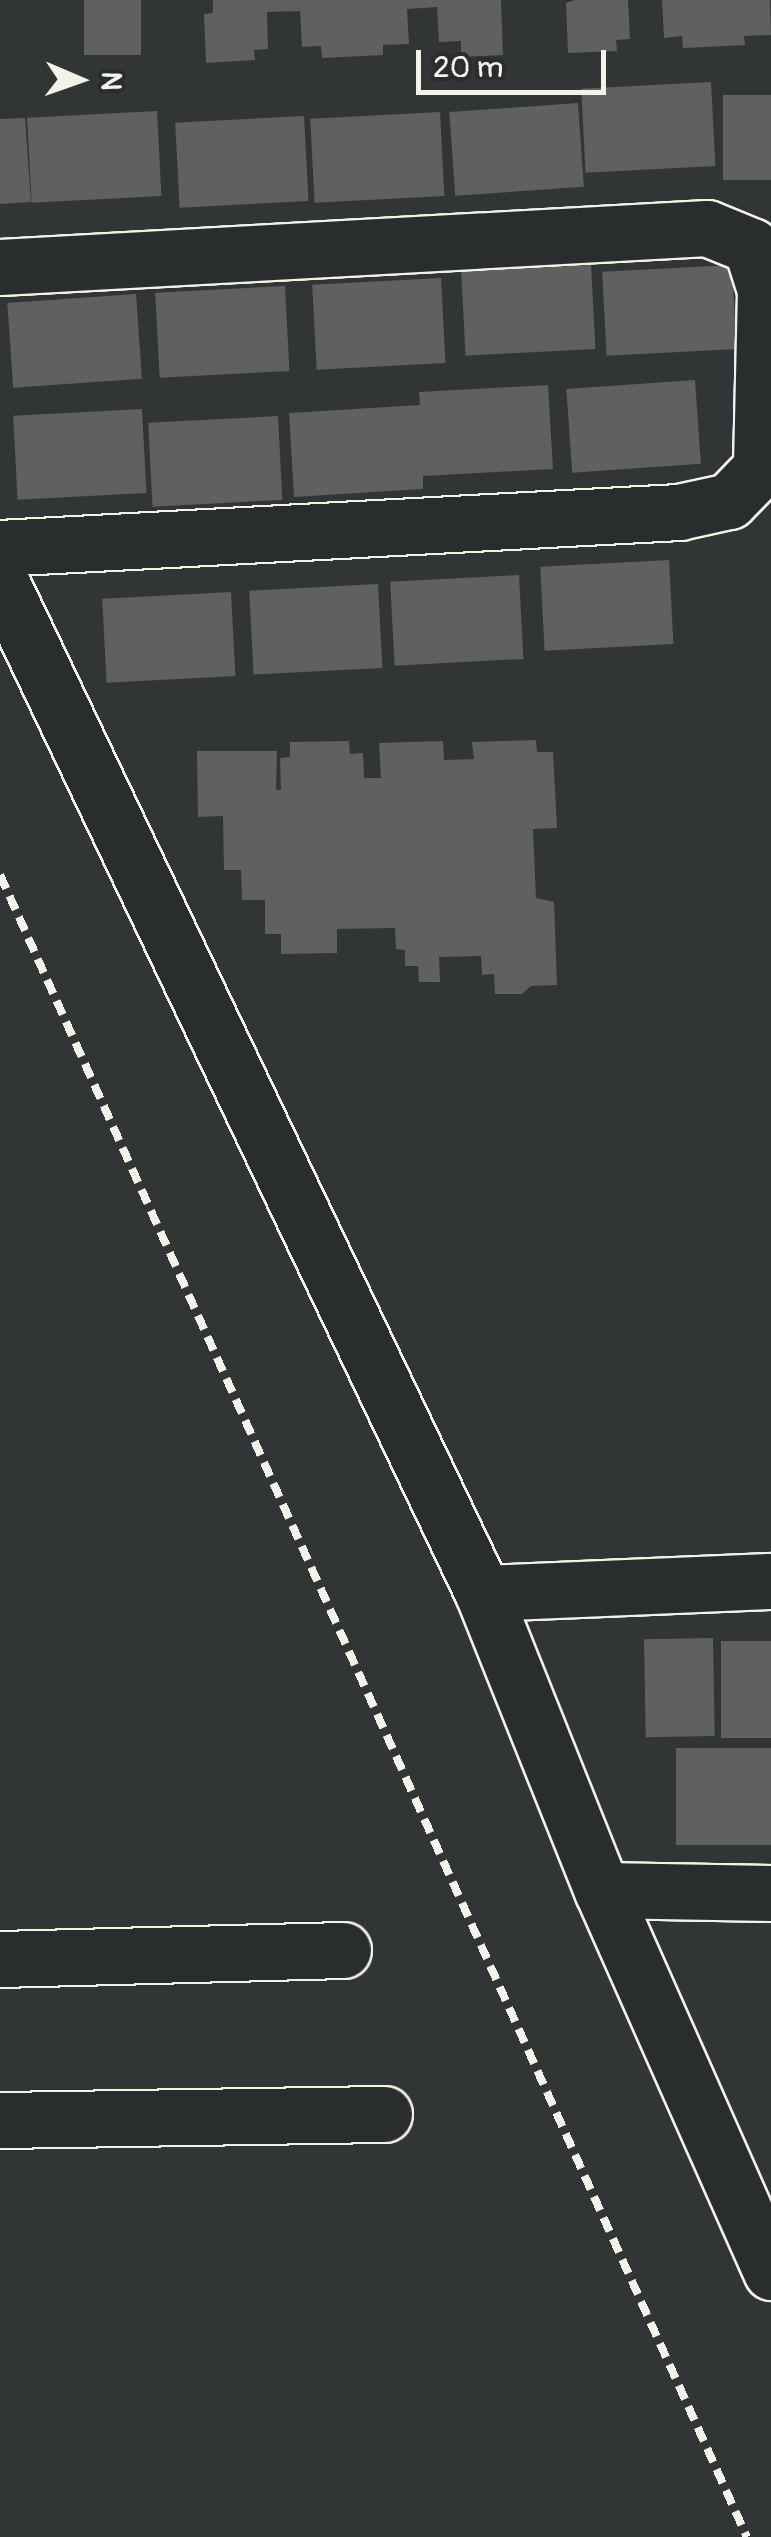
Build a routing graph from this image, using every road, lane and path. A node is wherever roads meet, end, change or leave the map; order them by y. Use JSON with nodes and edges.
{"nodes":[{"id":1,"x":0,"y":267,"type":"edge"},
{"id":2,"x":0,"y":548,"type":"edge"},
{"id":3,"x":0,"y":580,"type":"edge"},
{"id":4,"x":771,"y":1581,"type":"edge"},
{"id":5,"x":483,"y":1593,"type":"junction"},
{"id":6,"x":602,"y":1890,"type":"junction"},
{"id":7,"x":771,"y":1892,"type":"edge"},
{"id":8,"x":343,"y":1950,"type":"dead end"},
{"id":9,"x":0,"y":1958,"type":"edge"},
{"id":10,"x":384,"y":2114,"type":"dead end"},
{"id":11,"x":0,"y":2120,"type":"edge"},
{"id":12,"x":754,"y":2190,"type":"edge"},
{"id":13,"x":771,"y":2272,"type":"edge"}],
"edges":[{"from":1,"to":2,"type":"street"},
{"from":3,"to":5,"type":"street"},
{"from":4,"to":5,"type":"street"},
{"from":5,"to":6,"type":"street"},
{"from":6,"to":7,"type":"street"},
{"from":6,"to":12,"type":"street"},
{"from":8,"to":9,"type":"street"},
{"from":10,"to":11,"type":"street"},
{"from":12,"to":13,"type":"street"}]}
